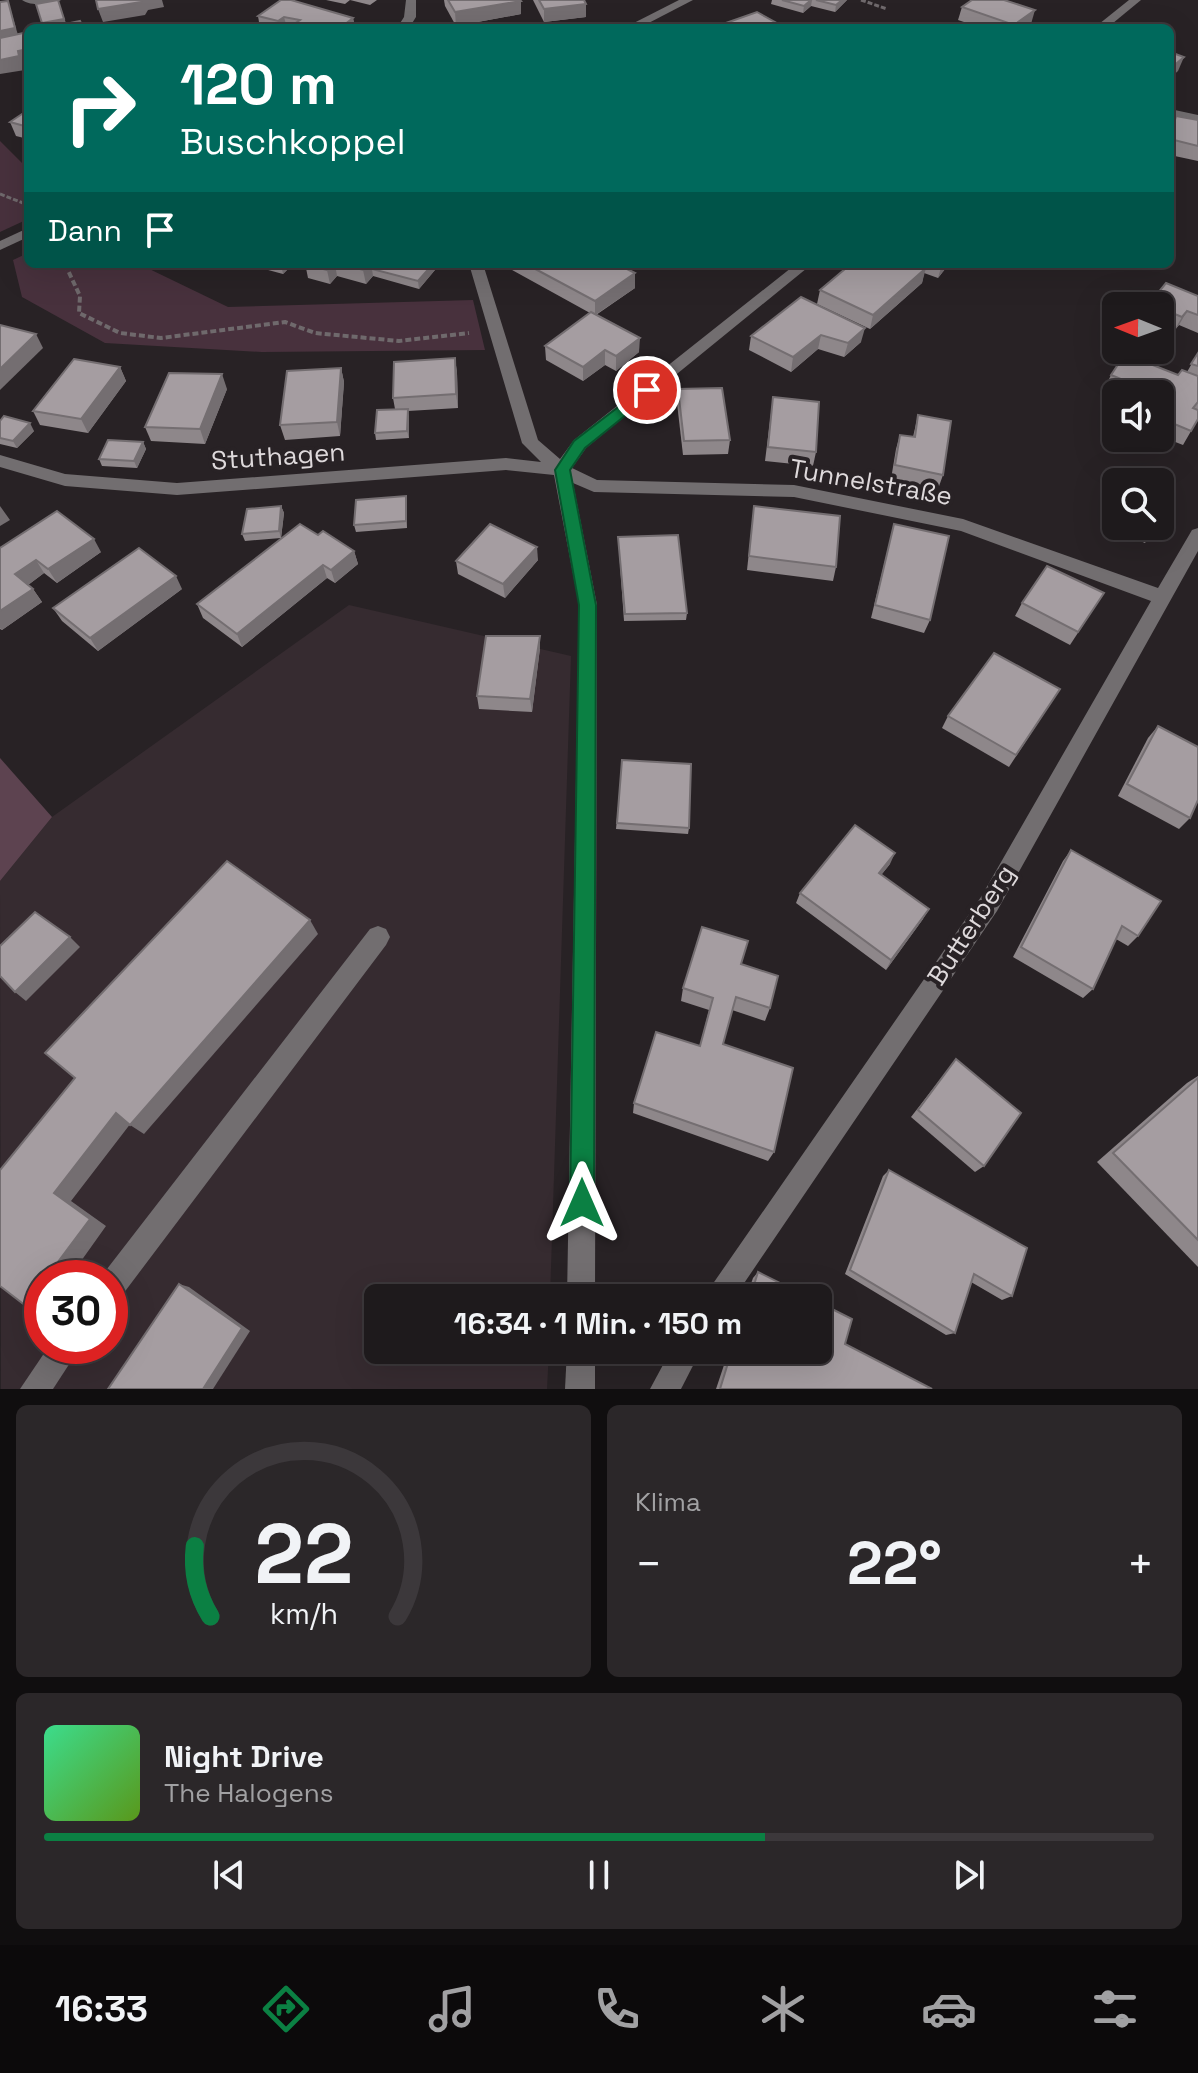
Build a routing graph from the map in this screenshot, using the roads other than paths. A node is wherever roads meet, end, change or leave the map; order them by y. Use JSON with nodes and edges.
{"nodes":[{"id":1,"x":27,"y":0,"type":"edge"},
{"id":2,"x":56,"y":0,"type":"edge"},
{"id":3,"x":411,"y":0,"type":"edge"},
{"id":4,"x":688,"y":0,"type":"edge"},
{"id":5,"x":1136,"y":0,"type":"edge"},
{"id":6,"x":406,"y":24,"type":"edge"},
{"id":7,"x":638,"y":24,"type":"edge"},
{"id":8,"x":1105,"y":24,"type":"edge"},
{"id":9,"x":1174,"y":114,"type":"edge"},
{"id":10,"x":1198,"y":119,"type":"edge"},
{"id":11,"x":24,"y":234,"type":"edge"},
{"id":12,"x":0,"y":246,"type":"edge"},
{"id":13,"x":477,"y":268,"type":"edge"},
{"id":14,"x":800,"y":268,"type":"edge"},
{"id":15,"x":0,"y":461,"type":"edge"},
{"id":16,"x":562,"y":470,"type":"junction"},
{"id":17,"x":1198,"y":535,"type":"edge"},
{"id":18,"x":1162,"y":597,"type":"junction"},
{"id":19,"x":378,"y":937,"type":"dead end"},
{"id":20,"x":128,"y":1264,"type":"edge"},
{"id":21,"x":581,"y":1284,"type":"edge"},
{"id":22,"x":727,"y":1284,"type":"edge"},
{"id":23,"x":54,"y":1364,"type":"edge"},
{"id":24,"x":581,"y":1364,"type":"edge"},
{"id":25,"x":679,"y":1364,"type":"edge"},
{"id":26,"x":35,"y":1389,"type":"edge"},
{"id":27,"x":580,"y":1389,"type":"edge"},
{"id":28,"x":665,"y":1389,"type":"edge"}],
"edges":[{"from":1,"to":2,"type":"street"},
{"from":3,"to":6,"type":"street"},
{"from":4,"to":7,"type":"street"},
{"from":5,"to":8,"type":"street"},
{"from":9,"to":10,"type":"street"},
{"from":11,"to":12,"type":"street"},
{"from":13,"to":16,"type":"street"},
{"from":14,"to":16,"type":"street"},
{"from":15,"to":16,"type":"street","name":"Stuthagen"},
{"from":16,"to":18,"type":"street","name":"Tunnelstraße"},
{"from":16,"to":21,"type":"street"},
{"from":17,"to":18,"type":"street","name":"Butterberg"},
{"from":18,"to":22,"type":"street","name":"Butterberg"},
{"from":19,"to":20,"type":"street"},
{"from":23,"to":26,"type":"street"},
{"from":24,"to":27,"type":"street"},
{"from":25,"to":28,"type":"street"}]}
